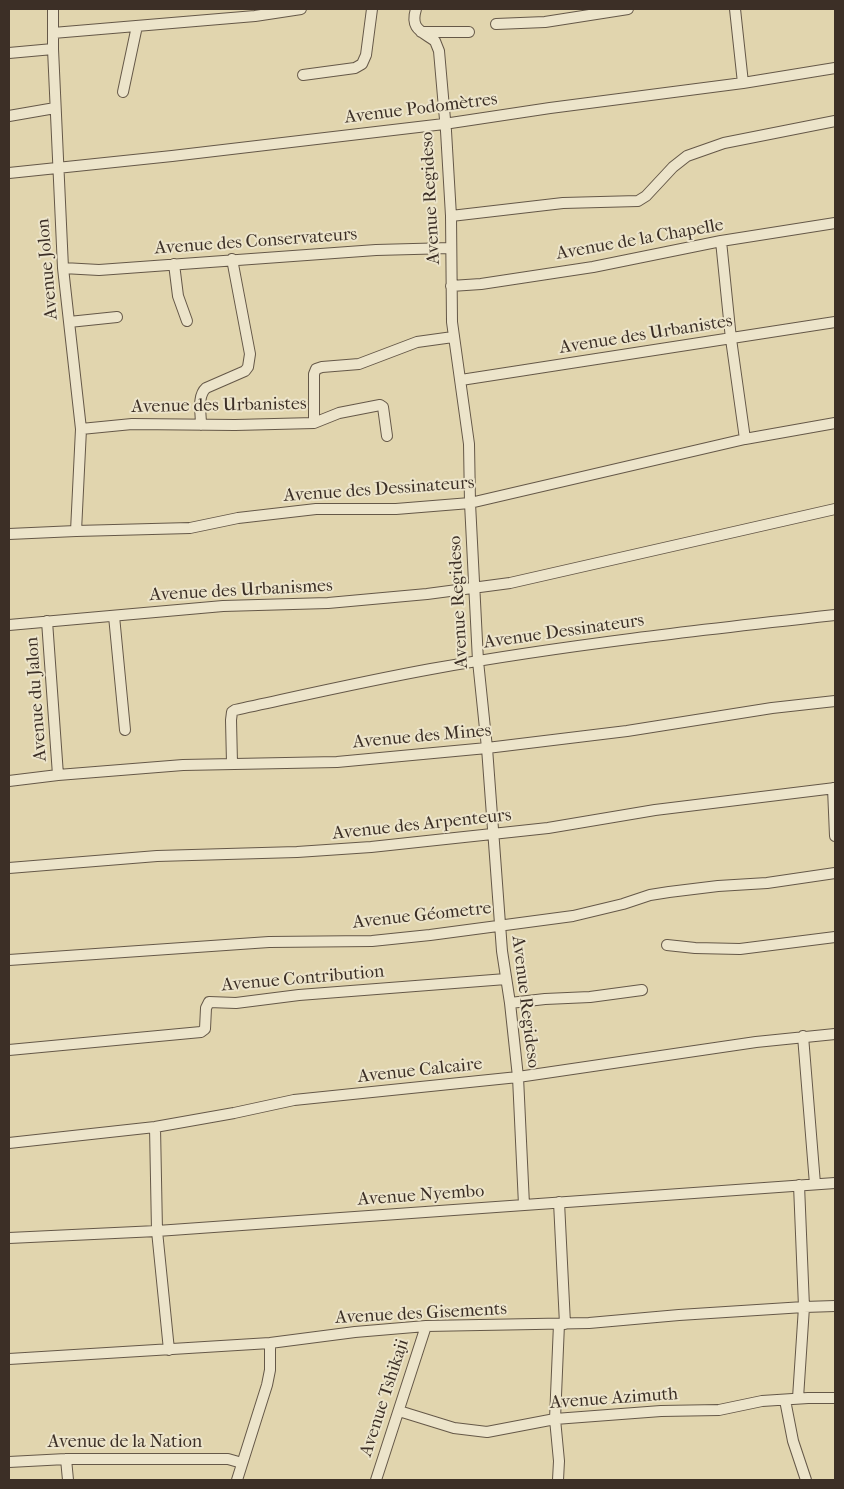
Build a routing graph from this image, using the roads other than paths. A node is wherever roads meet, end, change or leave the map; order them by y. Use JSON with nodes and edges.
{"nodes":[{"id":1,"x":53,"y":9,"type":"edge"},
{"id":2,"x":302,"y":9,"type":"edge"},
{"id":3,"x":372,"y":9,"type":"edge"},
{"id":4,"x":416,"y":9,"type":"edge"},
{"id":5,"x":628,"y":9,"type":"edge"},
{"id":6,"x":735,"y":9,"type":"edge"},
{"id":7,"x":496,"y":24,"type":"dead end"},
{"id":8,"x":137,"y":26,"type":"junction"},
{"id":9,"x":420,"y":32,"type":"junction"},
{"id":10,"x":469,"y":32,"type":"dead end"},
{"id":11,"x":53,"y":33,"type":"junction"},
{"id":12,"x":53,"y":50,"type":"junction"},
{"id":13,"x":9,"y":54,"type":"edge"},
{"id":14,"x":835,"y":68,"type":"edge"},
{"id":15,"x":303,"y":75,"type":"dead end"},
{"id":16,"x":743,"y":83,"type":"junction"},
{"id":17,"x":123,"y":92,"type":"dead end"},
{"id":18,"x":55,"y":108,"type":"junction"},
{"id":19,"x":9,"y":116,"type":"edge"},
{"id":20,"x":835,"y":121,"type":"edge"},
{"id":21,"x":444,"y":124,"type":"junction"},
{"id":22,"x":58,"y":169,"type":"junction"},
{"id":23,"x":9,"y":173,"type":"edge"},
{"id":24,"x":451,"y":216,"type":"junction"},
{"id":25,"x":835,"y":222,"type":"edge"},
{"id":26,"x":721,"y":241,"type":"junction"},
{"id":27,"x":451,"y":248,"type":"junction"},
{"id":28,"x":232,"y":259,"type":"junction"},
{"id":29,"x":174,"y":264,"type":"junction"},
{"id":30,"x":63,"y":268,"type":"junction"},
{"id":31,"x":451,"y":286,"type":"junction"},
{"id":32,"x":117,"y":317,"type":"dead end"},
{"id":33,"x":187,"y":321,"type":"dead end"},
{"id":34,"x":69,"y":322,"type":"junction"},
{"id":35,"x":835,"y":322,"type":"edge"},
{"id":36,"x":453,"y":337,"type":"junction"},
{"id":37,"x":731,"y":339,"type":"junction"},
{"id":38,"x":461,"y":380,"type":"junction"},
{"id":39,"x":314,"y":423,"type":"junction"},
{"id":40,"x":835,"y":423,"type":"edge"},
{"id":41,"x":201,"y":425,"type":"junction"},
{"id":42,"x":81,"y":429,"type":"junction"},
{"id":43,"x":387,"y":436,"type":"dead end"},
{"id":44,"x":745,"y":439,"type":"junction"},
{"id":45,"x":470,"y":503,"type":"junction"},
{"id":46,"x":835,"y":509,"type":"edge"},
{"id":47,"x":76,"y":530,"type":"junction"},
{"id":48,"x":9,"y":534,"type":"edge"},
{"id":49,"x":474,"y":588,"type":"junction"},
{"id":50,"x":835,"y":615,"type":"edge"},
{"id":51,"x":114,"y":616,"type":"junction"},
{"id":52,"x":47,"y":621,"type":"junction"},
{"id":53,"x":9,"y":625,"type":"edge"},
{"id":54,"x":478,"y":661,"type":"junction"},
{"id":55,"x":835,"y":701,"type":"edge"},
{"id":56,"x":125,"y":730,"type":"dead end"},
{"id":57,"x":487,"y":748,"type":"junction"},
{"id":58,"x":232,"y":763,"type":"junction"},
{"id":59,"x":58,"y":775,"type":"junction"},
{"id":60,"x":9,"y":781,"type":"edge"},
{"id":61,"x":834,"y":788,"type":"edge"},
{"id":62,"x":494,"y":834,"type":"junction"},
{"id":63,"x":835,"y":836,"type":"edge"},
{"id":64,"x":9,"y":868,"type":"edge"},
{"id":65,"x":835,"y":873,"type":"edge"},
{"id":66,"x":499,"y":924,"type":"junction"},
{"id":67,"x":835,"y":937,"type":"edge"},
{"id":68,"x":667,"y":945,"type":"dead end"},
{"id":69,"x":9,"y":960,"type":"edge"},
{"id":70,"x":506,"y":979,"type":"junction"},
{"id":71,"x":642,"y":990,"type":"dead end"},
{"id":72,"x":510,"y":1002,"type":"junction"},
{"id":73,"x":835,"y":1034,"type":"edge"},
{"id":74,"x":803,"y":1036,"type":"junction"},
{"id":75,"x":9,"y":1050,"type":"edge"},
{"id":76,"x":518,"y":1077,"type":"junction"},
{"id":77,"x":155,"y":1127,"type":"junction"},
{"id":78,"x":9,"y":1143,"type":"edge"},
{"id":79,"x":835,"y":1183,"type":"edge"},
{"id":80,"x":815,"y":1184,"type":"junction"},
{"id":81,"x":799,"y":1185,"type":"junction"},
{"id":82,"x":559,"y":1202,"type":"junction"},
{"id":83,"x":524,"y":1205,"type":"junction"},
{"id":84,"x":157,"y":1230,"type":"junction"},
{"id":85,"x":9,"y":1238,"type":"edge"},
{"id":86,"x":835,"y":1306,"type":"edge"},
{"id":87,"x":804,"y":1307,"type":"junction"},
{"id":88,"x":562,"y":1324,"type":"junction"},
{"id":89,"x":426,"y":1326,"type":"junction"},
{"id":90,"x":270,"y":1343,"type":"junction"},
{"id":91,"x":170,"y":1350,"type":"junction"},
{"id":92,"x":9,"y":1359,"type":"edge"},
{"id":93,"x":798,"y":1398,"type":"junction"},
{"id":94,"x":835,"y":1398,"type":"edge"},
{"id":95,"x":785,"y":1400,"type":"junction"},
{"id":96,"x":399,"y":1411,"type":"junction"},
{"id":97,"x":555,"y":1419,"type":"junction"},
{"id":98,"x":66,"y":1459,"type":"junction"},
{"id":99,"x":9,"y":1462,"type":"edge"},
{"id":100,"x":242,"y":1463,"type":"junction"},
{"id":101,"x":68,"y":1480,"type":"edge"},
{"id":102,"x":237,"y":1480,"type":"edge"},
{"id":103,"x":376,"y":1480,"type":"edge"},
{"id":104,"x":558,"y":1480,"type":"edge"},
{"id":105,"x":806,"y":1480,"type":"edge"}],
"edges":[{"from":1,"to":11,"type":"street","name":"Avenue Jolon"},
{"from":2,"to":8,"type":"street"},
{"from":3,"to":15,"type":"street"},
{"from":4,"to":9,"type":"street"},
{"from":5,"to":7,"type":"street"},
{"from":6,"to":16,"type":"street"},
{"from":8,"to":11,"type":"street"},
{"from":8,"to":17,"type":"street"},
{"from":9,"to":10,"type":"street"},
{"from":9,"to":21,"type":"street","name":"Avenue Regideso"},
{"from":11,"to":12,"type":"street","name":"Avenue Jolon"},
{"from":12,"to":13,"type":"street"},
{"from":12,"to":18,"type":"street","name":"Avenue Jolon"},
{"from":14,"to":16,"type":"street","name":"Avenue Podomètres"},
{"from":16,"to":21,"type":"street","name":"Avenue Podomètres"},
{"from":18,"to":19,"type":"street"},
{"from":18,"to":22,"type":"street","name":"Avenue Jolon"},
{"from":20,"to":24,"type":"street"},
{"from":21,"to":22,"type":"street","name":"Avenue Podomètres"},
{"from":21,"to":24,"type":"street","name":"Avenue Regideso"},
{"from":22,"to":23,"type":"street","name":"Avenue Podomètres"},
{"from":22,"to":30,"type":"street","name":"Avenue Jolon"},
{"from":24,"to":27,"type":"street","name":"Avenue Regideso"},
{"from":25,"to":26,"type":"street","name":"Avenue de la Chapelle"},
{"from":26,"to":31,"type":"street","name":"Avenue de la Chapelle"},
{"from":26,"to":37,"type":"street"},
{"from":27,"to":28,"type":"street","name":"Avenue des Conservateurs"},
{"from":27,"to":31,"type":"street","name":"Avenue Regideso"},
{"from":28,"to":29,"type":"street","name":"Avenue des Conservateurs"},
{"from":28,"to":41,"type":"street"},
{"from":29,"to":30,"type":"street","name":"Avenue des Conservateurs"},
{"from":29,"to":33,"type":"street"},
{"from":30,"to":34,"type":"street","name":"Avenue Jolon"},
{"from":31,"to":36,"type":"street","name":"Avenue Regideso"},
{"from":32,"to":34,"type":"street"},
{"from":34,"to":42,"type":"street","name":"Avenue Jolon"},
{"from":35,"to":37,"type":"street","name":"Avenue des Urbanistes"},
{"from":36,"to":38,"type":"street","name":"Avenue Regideso"},
{"from":36,"to":39,"type":"street","name":"Avenue des Urbanistes"},
{"from":37,"to":38,"type":"street","name":"Avenue des Urbanistes"},
{"from":37,"to":44,"type":"street"},
{"from":38,"to":45,"type":"street","name":"Avenue Regideso"},
{"from":39,"to":41,"type":"street","name":"Avenue des Urbanistes"},
{"from":39,"to":43,"type":"street"},
{"from":40,"to":44,"type":"street","name":"Avenue des Dessinateurs"},
{"from":41,"to":42,"type":"street","name":"Avenue des Urbanistes"},
{"from":42,"to":47,"type":"street","name":"Avenue Jolon"},
{"from":44,"to":45,"type":"street","name":"Avenue des Dessinateurs"},
{"from":45,"to":47,"type":"street","name":"Avenue des Dessinateurs"},
{"from":45,"to":49,"type":"street","name":"Avenue Regideso"},
{"from":46,"to":49,"type":"street"},
{"from":47,"to":48,"type":"street","name":"Avenue des Dessinateurs"},
{"from":49,"to":51,"type":"street","name":"Avenue des Urbanismes"},
{"from":49,"to":54,"type":"street","name":"Avenue Regideso"},
{"from":50,"to":54,"type":"street","name":"Avenue Dessinateurs"},
{"from":51,"to":52,"type":"street","name":"Avenue des Urbanismes"},
{"from":51,"to":56,"type":"street"},
{"from":52,"to":53,"type":"street","name":"Avenue des Urbanismes"},
{"from":52,"to":59,"type":"street","name":"Avenue du Jalon"},
{"from":54,"to":57,"type":"street","name":"Avenue Regideso"},
{"from":54,"to":58,"type":"street","name":"Avenue Dessinateurs"},
{"from":55,"to":57,"type":"street","name":"Avenue des Mines"},
{"from":57,"to":58,"type":"street","name":"Avenue des Mines"},
{"from":57,"to":62,"type":"street","name":"Avenue Regideso"},
{"from":58,"to":59,"type":"street","name":"Avenue des Mines"},
{"from":59,"to":60,"type":"street","name":"Avenue des Mines"},
{"from":61,"to":62,"type":"street","name":"Avenue des Arpenteurs"},
{"from":61,"to":63,"type":"street"},
{"from":62,"to":64,"type":"street","name":"Avenue des Arpenteurs"},
{"from":62,"to":66,"type":"street","name":"Avenue Regideso"},
{"from":65,"to":66,"type":"street","name":"Avenue Géometre"},
{"from":66,"to":69,"type":"street","name":"Avenue Géometre"},
{"from":66,"to":70,"type":"street","name":"Avenue Regideso"},
{"from":67,"to":68,"type":"street"},
{"from":70,"to":72,"type":"street","name":"Avenue Regideso"},
{"from":70,"to":75,"type":"street","name":"Avenue Contribution"},
{"from":71,"to":72,"type":"street"},
{"from":72,"to":76,"type":"street","name":"Avenue Regideso"},
{"from":73,"to":74,"type":"street","name":"Avenue Calcaire"},
{"from":74,"to":76,"type":"street","name":"Avenue Calcaire"},
{"from":74,"to":80,"type":"street"},
{"from":76,"to":77,"type":"street","name":"Avenue Calcaire"},
{"from":76,"to":83,"type":"street","name":"Avenue Regideso"},
{"from":77,"to":78,"type":"street","name":"Avenue Calcaire"},
{"from":77,"to":84,"type":"street"},
{"from":79,"to":80,"type":"street","name":"Avenue Nyembo"},
{"from":80,"to":81,"type":"street","name":"Avenue Nyembo"},
{"from":81,"to":82,"type":"street","name":"Avenue Nyembo"},
{"from":81,"to":87,"type":"street"},
{"from":82,"to":83,"type":"street","name":"Avenue Nyembo"},
{"from":82,"to":88,"type":"street"},
{"from":83,"to":84,"type":"street","name":"Avenue Nyembo"},
{"from":84,"to":85,"type":"street","name":"Avenue Nyembo"},
{"from":84,"to":91,"type":"street"},
{"from":86,"to":87,"type":"street","name":"Avenue des Gisements"},
{"from":87,"to":88,"type":"street","name":"Avenue des Gisements"},
{"from":87,"to":93,"type":"street"},
{"from":88,"to":89,"type":"street","name":"Avenue des Gisements"},
{"from":88,"to":97,"type":"street"},
{"from":89,"to":90,"type":"street","name":"Avenue des Gisements"},
{"from":89,"to":96,"type":"street","name":"Avenue Tshikaji"},
{"from":90,"to":91,"type":"street","name":"Avenue des Gisements"},
{"from":90,"to":100,"type":"street"},
{"from":91,"to":92,"type":"street","name":"Avenue des Gisements"},
{"from":93,"to":94,"type":"street","name":"Avenue Azimuth"},
{"from":93,"to":95,"type":"street","name":"Avenue Azimuth"},
{"from":95,"to":97,"type":"street","name":"Avenue Azimuth"},
{"from":95,"to":105,"type":"street"},
{"from":96,"to":97,"type":"street","name":"Avenue Azimuth"},
{"from":96,"to":103,"type":"street","name":"Avenue Tshikaji"},
{"from":97,"to":104,"type":"street"},
{"from":98,"to":99,"type":"street","name":"Avenue de la Nation"},
{"from":98,"to":100,"type":"street","name":"Avenue de la Nation"},
{"from":98,"to":101,"type":"street"},
{"from":100,"to":102,"type":"street"}]}
